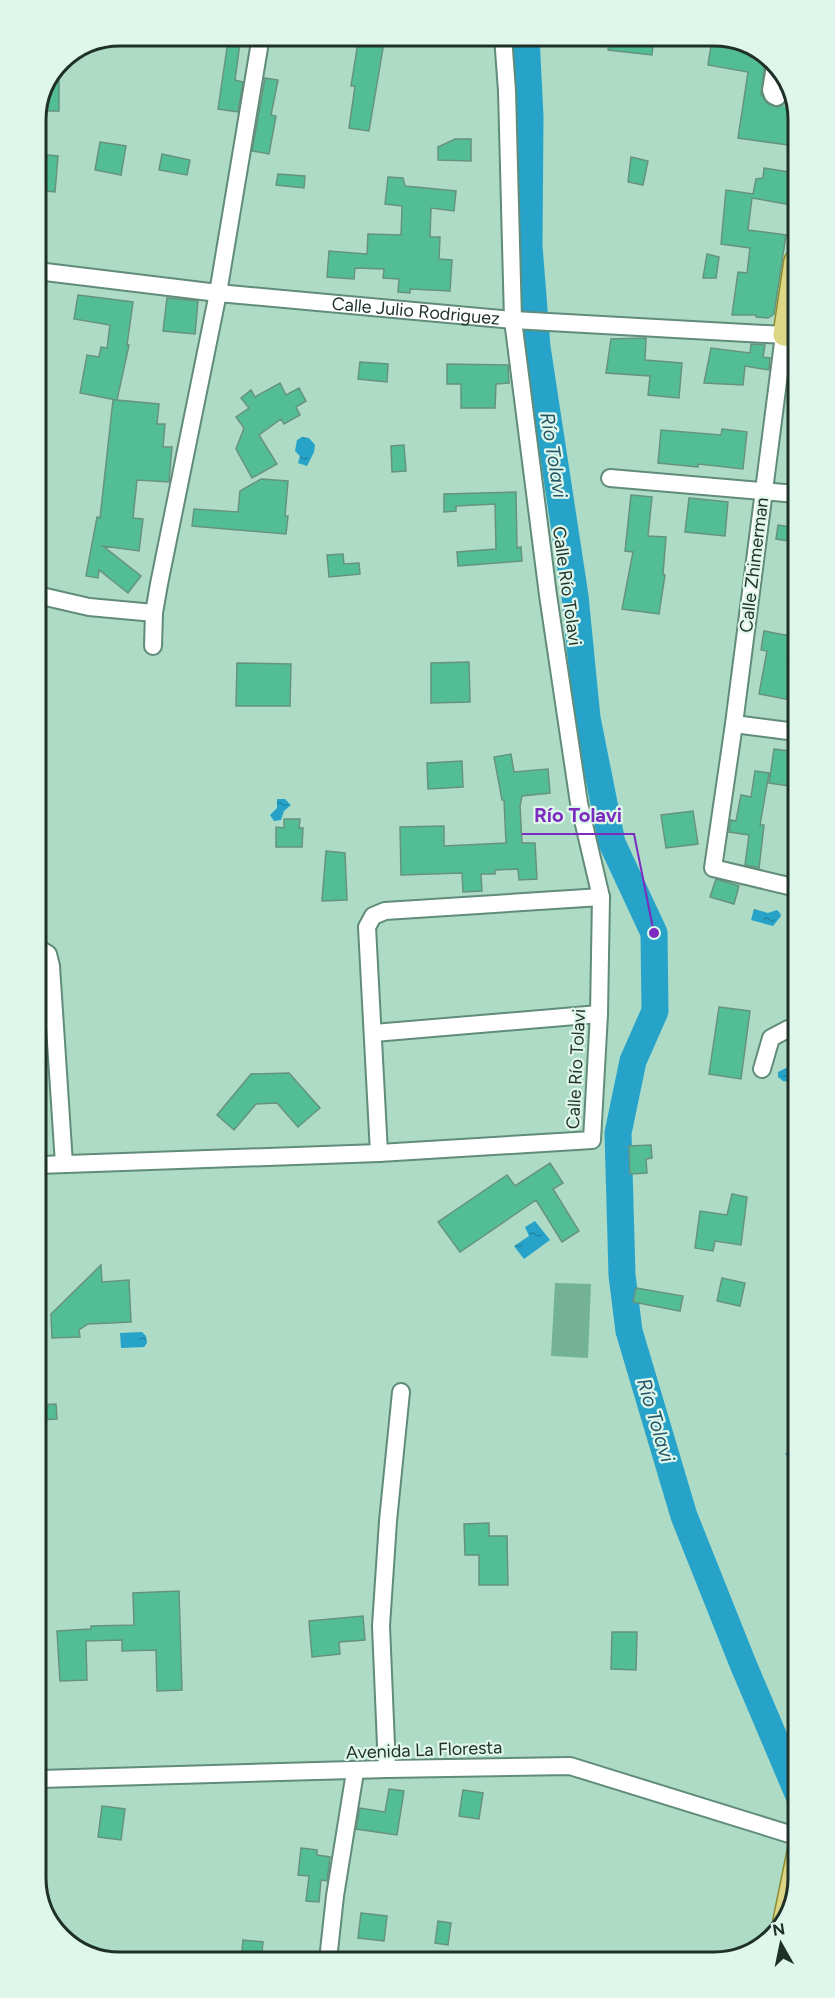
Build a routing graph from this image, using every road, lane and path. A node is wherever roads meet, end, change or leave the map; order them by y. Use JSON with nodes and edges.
{"nodes":[{"id":1,"x":259,"y":46,"type":"edge"},
{"id":2,"x":504,"y":47,"type":"edge"},
{"id":3,"x":773,"y":76,"type":"edge"},
{"id":4,"x":777,"y":97,"type":"dead end"},
{"id":5,"x":47,"y":272,"type":"edge"},
{"id":6,"x":218,"y":292,"type":"junction"},
{"id":7,"x":520,"y":320,"type":"junction"},
{"id":8,"x":788,"y":336,"type":"edge"},
{"id":9,"x":788,"y":342,"type":"edge"},
{"id":10,"x":610,"y":478,"type":"dead end"},
{"id":11,"x":764,"y":490,"type":"junction"},
{"id":12,"x":788,"y":493,"type":"edge"},
{"id":13,"x":47,"y":596,"type":"edge"},
{"id":14,"x":154,"y":613,"type":"junction"},
{"id":15,"x":153,"y":646,"type":"dead end"},
{"id":16,"x":734,"y":724,"type":"junction"},
{"id":17,"x":788,"y":731,"type":"edge"},
{"id":18,"x":788,"y":886,"type":"edge"},
{"id":19,"x":601,"y":897,"type":"junction"},
{"id":20,"x":47,"y":953,"type":"edge"},
{"id":21,"x":599,"y":1014,"type":"junction"},
{"id":22,"x":788,"y":1029,"type":"edge"},
{"id":23,"x":374,"y":1033,"type":"junction"},
{"id":24,"x":762,"y":1069,"type":"dead end"},
{"id":25,"x":379,"y":1153,"type":"junction"},
{"id":26,"x":64,"y":1164,"type":"junction"},
{"id":27,"x":46,"y":1165,"type":"edge"},
{"id":28,"x":401,"y":1392,"type":"dead end"},
{"id":29,"x":387,"y":1769,"type":"junction"},
{"id":30,"x":355,"y":1772,"type":"junction"},
{"id":31,"x":46,"y":1779,"type":"edge"},
{"id":32,"x":788,"y":1835,"type":"edge"},
{"id":33,"x":329,"y":1951,"type":"edge"}],
"edges":[{"from":1,"to":6,"type":"street"},
{"from":2,"to":7,"type":"street","name":"Calle Río Tolavi"},
{"from":3,"to":4,"type":"street"},
{"from":5,"to":6,"type":"street","name":"Calle Julio Rodriguez"},
{"from":6,"to":7,"type":"street","name":"Calle Julio Rodriguez"},
{"from":6,"to":14,"type":"street"},
{"from":7,"to":8,"type":"street","name":"Calle Julio Rodriguez"},
{"from":7,"to":19,"type":"street","name":"Calle Río Tolavi"},
{"from":9,"to":11,"type":"street","name":"Calle Zhimerman"},
{"from":10,"to":11,"type":"street"},
{"from":11,"to":12,"type":"street"},
{"from":11,"to":16,"type":"street","name":"Calle Zhimerman"},
{"from":13,"to":14,"type":"street"},
{"from":14,"to":15,"type":"street"},
{"from":16,"to":17,"type":"street"},
{"from":16,"to":18,"type":"street","name":"Calle Zhimerman"},
{"from":19,"to":21,"type":"street","name":"Calle Río Tolavi"},
{"from":19,"to":23,"type":"street"},
{"from":20,"to":26,"type":"street"},
{"from":21,"to":23,"type":"street"},
{"from":21,"to":25,"type":"street","name":"Calle Río Tolavi"},
{"from":22,"to":24,"type":"street"},
{"from":23,"to":25,"type":"street"},
{"from":25,"to":26,"type":"street"},
{"from":26,"to":27,"type":"street"},
{"from":28,"to":29,"type":"street"},
{"from":29,"to":30,"type":"street","name":"Avenida La Floresta"},
{"from":29,"to":32,"type":"street","name":"Avenida La Floresta"},
{"from":30,"to":31,"type":"street","name":"Avenida La Floresta"},
{"from":30,"to":33,"type":"street"}]}
